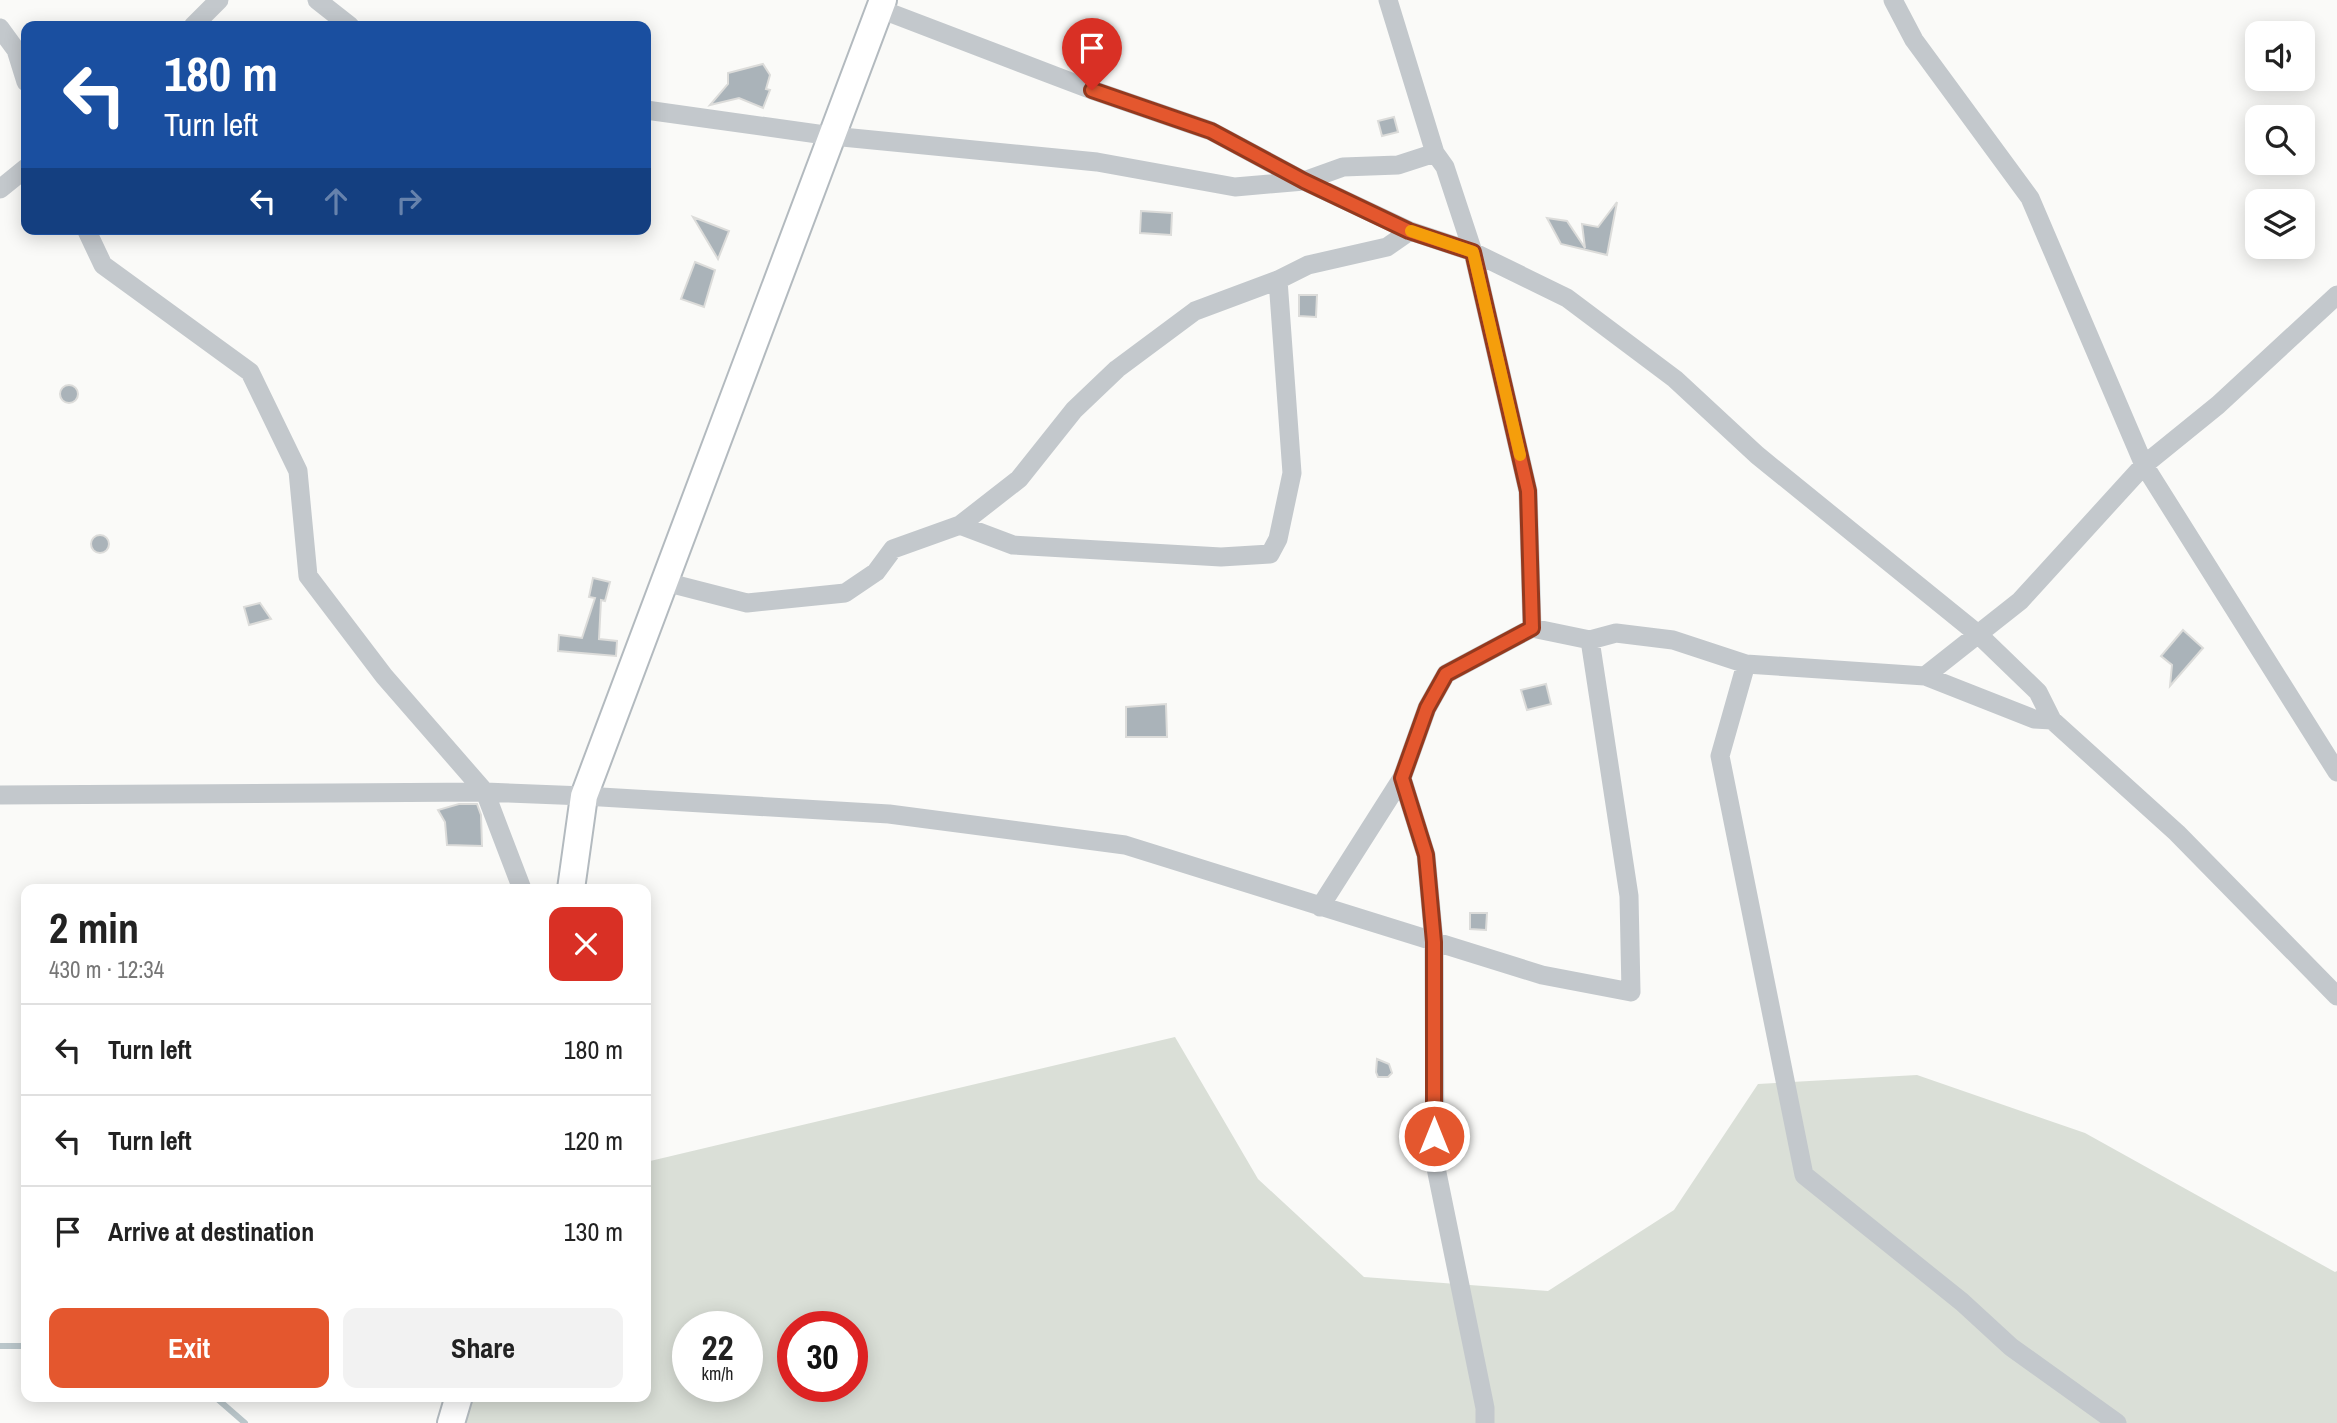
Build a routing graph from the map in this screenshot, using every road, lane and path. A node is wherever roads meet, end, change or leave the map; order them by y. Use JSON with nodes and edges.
{"nodes":[{"id":1,"x":219,"y":0,"type":"edge"},
{"id":2,"x":317,"y":0,"type":"edge"},
{"id":3,"x":1388,"y":0,"type":"edge"},
{"id":4,"x":1893,"y":0,"type":"edge"},
{"id":5,"x":881,"y":5,"type":"edge"},
{"id":6,"x":198,"y":21,"type":"edge"},
{"id":7,"x":344,"y":21,"type":"edge"},
{"id":8,"x":0,"y":28,"type":"edge"},
{"id":9,"x":21,"y":66,"type":"edge"},
{"id":10,"x":651,"y":111,"type":"edge"},
{"id":11,"x":832,"y":136,"type":"junction"},
{"id":12,"x":1435,"y":153,"type":"junction"},
{"id":13,"x":21,"y":172,"type":"edge"},
{"id":14,"x":1304,"y":181,"type":"junction"},
{"id":15,"x":0,"y":189,"type":"edge"},
{"id":16,"x":1409,"y":231,"type":"junction"},
{"id":17,"x":89,"y":235,"type":"edge"},
{"id":18,"x":1473,"y":252,"type":"junction"},
{"id":19,"x":1278,"y":280,"type":"junction"},
{"id":20,"x":2337,"y":295,"type":"edge"},
{"id":21,"x":2144,"y":465,"type":"junction"},
{"id":22,"x":960,"y":525,"type":"junction"},
{"id":23,"x":665,"y":582,"type":"junction"},
{"id":24,"x":1532,"y":628,"type":"junction"},
{"id":25,"x":1979,"y":635,"type":"junction"},
{"id":26,"x":1590,"y":640,"type":"junction"},
{"id":27,"x":1746,"y":664,"type":"junction"},
{"id":28,"x":1925,"y":676,"type":"junction"},
{"id":29,"x":2052,"y":720,"type":"junction"},
{"id":30,"x":2337,"y":772,"type":"edge"},
{"id":31,"x":1402,"y":778,"type":"junction"},
{"id":32,"x":485,"y":792,"type":"junction"},
{"id":33,"x":0,"y":795,"type":"edge"},
{"id":34,"x":584,"y":796,"type":"junction"},
{"id":35,"x":520,"y":884,"type":"edge"},
{"id":36,"x":572,"y":884,"type":"edge"},
{"id":37,"x":1320,"y":907,"type":"junction"},
{"id":38,"x":1434,"y":942,"type":"junction"},
{"id":39,"x":2337,"y":996,"type":"edge"},
{"id":40,"x":457,"y":1402,"type":"edge"},
{"id":41,"x":451,"y":1423,"type":"edge"},
{"id":42,"x":1485,"y":1423,"type":"edge"},
{"id":43,"x":2117,"y":1423,"type":"edge"}],
"edges":[{"from":1,"to":6,"type":"street"},
{"from":2,"to":7,"type":"street"},
{"from":3,"to":12,"type":"street"},
{"from":4,"to":21,"type":"street"},
{"from":5,"to":11,"type":"main road"},
{"from":5,"to":14,"type":"street"},
{"from":8,"to":9,"type":"street"},
{"from":10,"to":11,"type":"street"},
{"from":11,"to":14,"type":"street"},
{"from":11,"to":23,"type":"main road"},
{"from":12,"to":14,"type":"street"},
{"from":12,"to":18,"type":"street"},
{"from":13,"to":15,"type":"street"},
{"from":14,"to":16,"type":"street"},
{"from":16,"to":18,"type":"street"},
{"from":16,"to":19,"type":"street"},
{"from":17,"to":32,"type":"street"},
{"from":18,"to":24,"type":"street"},
{"from":18,"to":25,"type":"street"},
{"from":19,"to":22,"type":"street"},
{"from":19,"to":22,"type":"street"},
{"from":20,"to":21,"type":"street"},
{"from":21,"to":25,"type":"street"},
{"from":21,"to":30,"type":"street"},
{"from":22,"to":23,"type":"street"},
{"from":23,"to":34,"type":"main road"},
{"from":24,"to":26,"type":"street"},
{"from":24,"to":31,"type":"street"},
{"from":25,"to":28,"type":"street"},
{"from":25,"to":29,"type":"street"},
{"from":26,"to":27,"type":"street"},
{"from":26,"to":38,"type":"street"},
{"from":27,"to":28,"type":"street"},
{"from":27,"to":43,"type":"street"},
{"from":28,"to":29,"type":"street"},
{"from":29,"to":39,"type":"street"},
{"from":31,"to":37,"type":"street"},
{"from":31,"to":38,"type":"street"},
{"from":32,"to":33,"type":"street"},
{"from":32,"to":34,"type":"street"},
{"from":32,"to":35,"type":"street"},
{"from":34,"to":36,"type":"main road"},
{"from":34,"to":37,"type":"street"},
{"from":37,"to":38,"type":"street"},
{"from":38,"to":42,"type":"street"},
{"from":40,"to":41,"type":"main road"}]}
